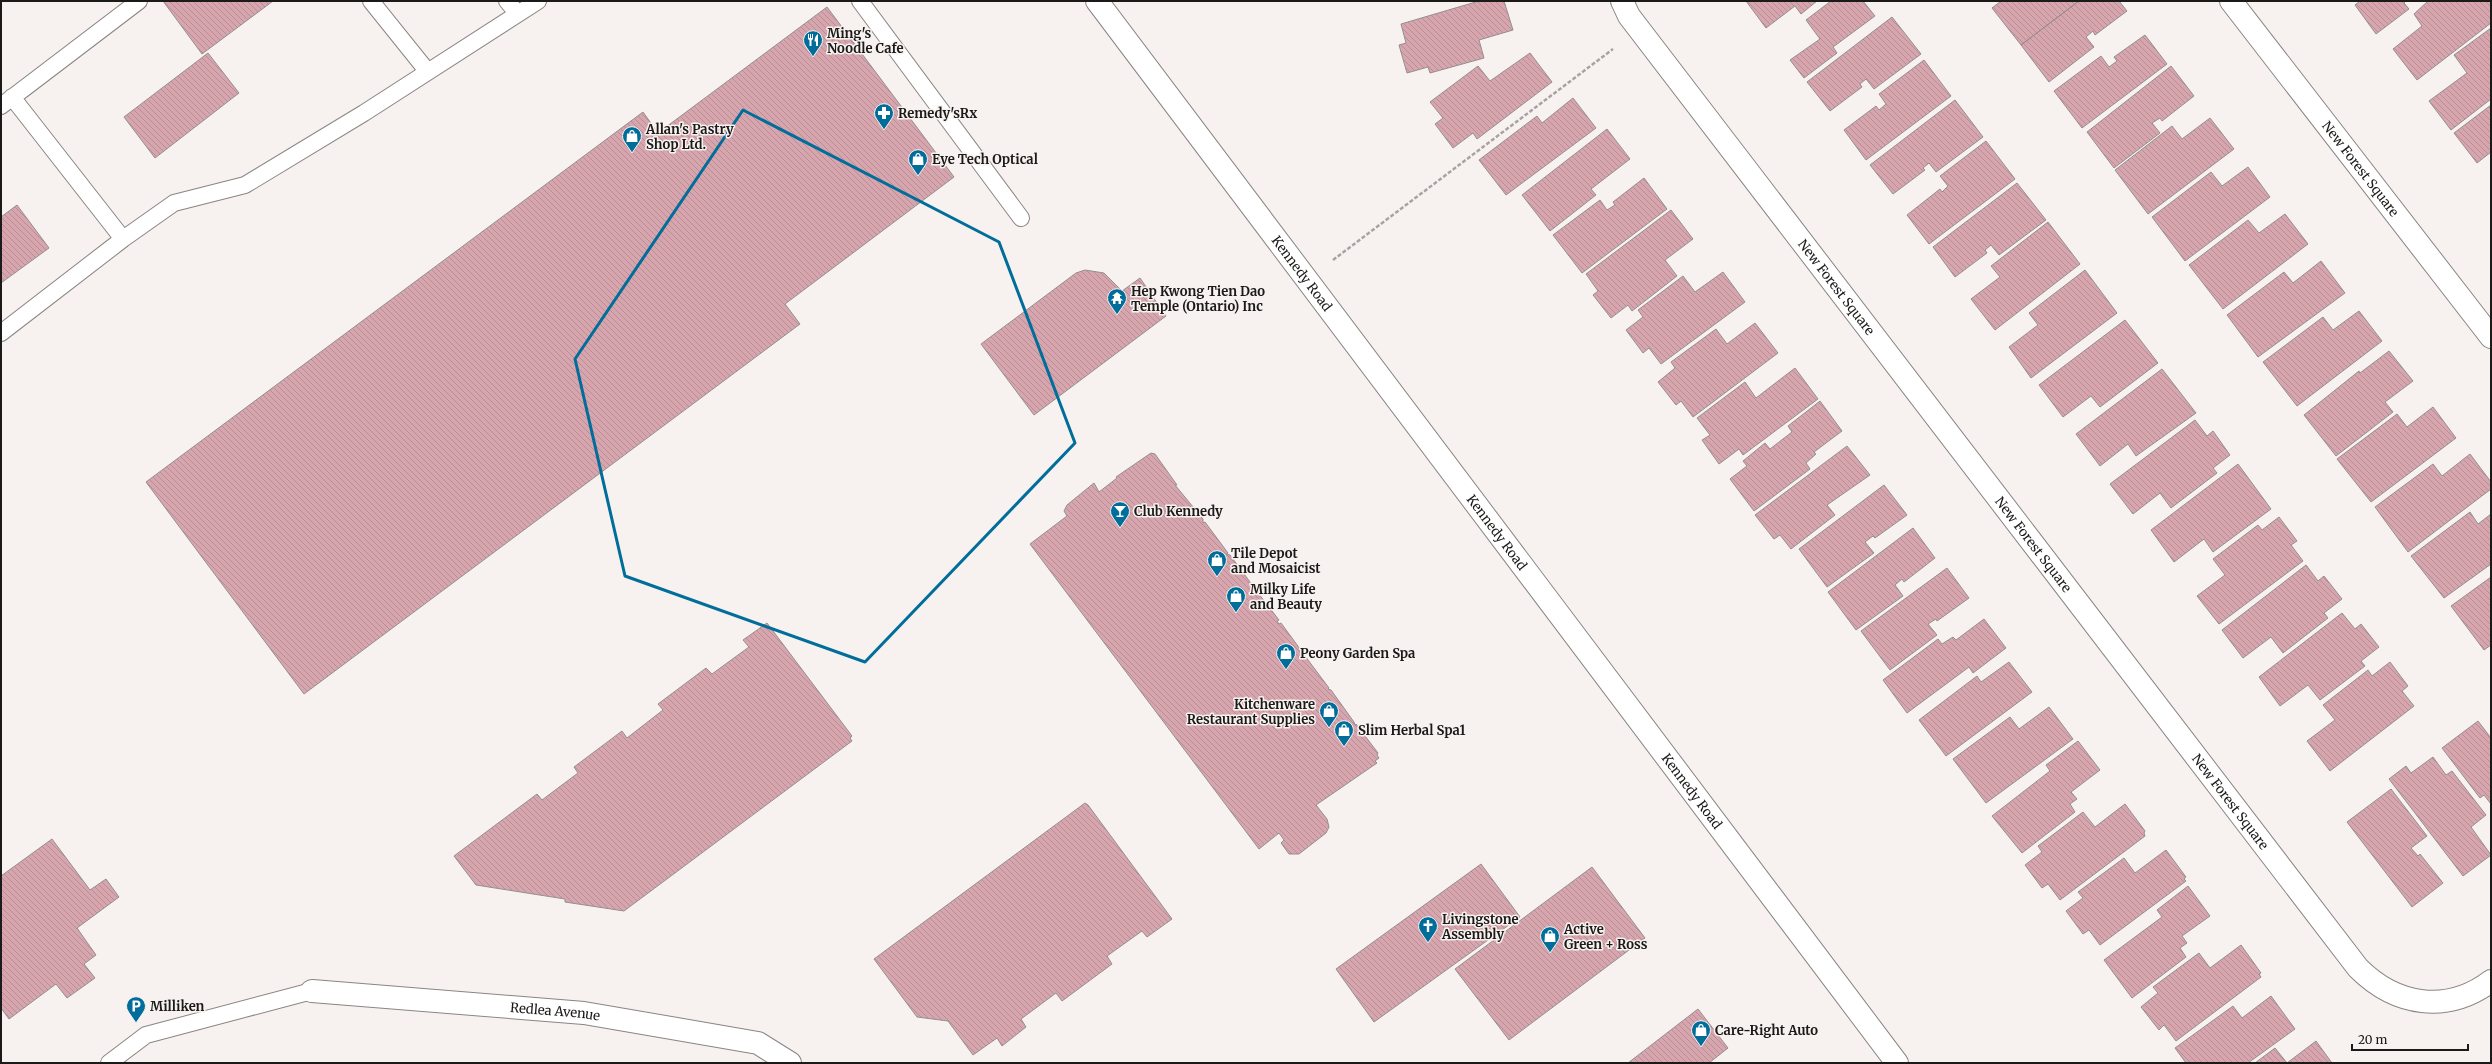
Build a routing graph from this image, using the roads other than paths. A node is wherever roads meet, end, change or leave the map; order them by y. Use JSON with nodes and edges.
{"nodes":[{"id":1,"x":139,"y":1,"type":"edge"},
{"id":2,"x":370,"y":1,"type":"edge"},
{"id":3,"x":507,"y":1,"type":"edge"},
{"id":4,"x":538,"y":1,"type":"edge"},
{"id":5,"x":860,"y":1,"type":"edge"},
{"id":6,"x":1097,"y":1,"type":"edge"},
{"id":7,"x":1622,"y":1,"type":"edge"},
{"id":8,"x":2231,"y":1,"type":"edge"},
{"id":9,"x":518,"y":14,"type":"junction"},
{"id":10,"x":428,"y":72,"type":"junction"},
{"id":11,"x":6,"y":102,"type":"edge"},
{"id":12,"x":1021,"y":218,"type":"dead end"},
{"id":13,"x":123,"y":239,"type":"junction"},
{"id":14,"x":1,"y":333,"type":"edge"},
{"id":15,"x":2491,"y":337,"type":"edge"},
{"id":16,"x":2491,"y":981,"type":"edge"},
{"id":17,"x":312,"y":991,"type":"joint"},
{"id":18,"x":108,"y":1063,"type":"edge"},
{"id":19,"x":790,"y":1063,"type":"edge"},
{"id":20,"x":1897,"y":1063,"type":"edge"}],
"edges":[{"from":1,"to":11,"type":"lane"},
{"from":2,"to":10,"type":"lane"},
{"from":3,"to":9,"type":"lane"},
{"from":4,"to":9,"type":"lane"},
{"from":5,"to":12,"type":"lane"},
{"from":6,"to":20,"type":"street","name":"Kennedy Road"},
{"from":7,"to":16,"type":"street","name":"New Forest Square"},
{"from":8,"to":15,"type":"street","name":"New Forest Square"},
{"from":9,"to":10,"type":"lane"},
{"from":10,"to":13,"type":"lane"},
{"from":11,"to":13,"type":"lane"},
{"from":13,"to":14,"type":"lane"},
{"from":17,"to":18,"type":"lane"},
{"from":17,"to":19,"type":"street","name":"Redlea Avenue"}]}
